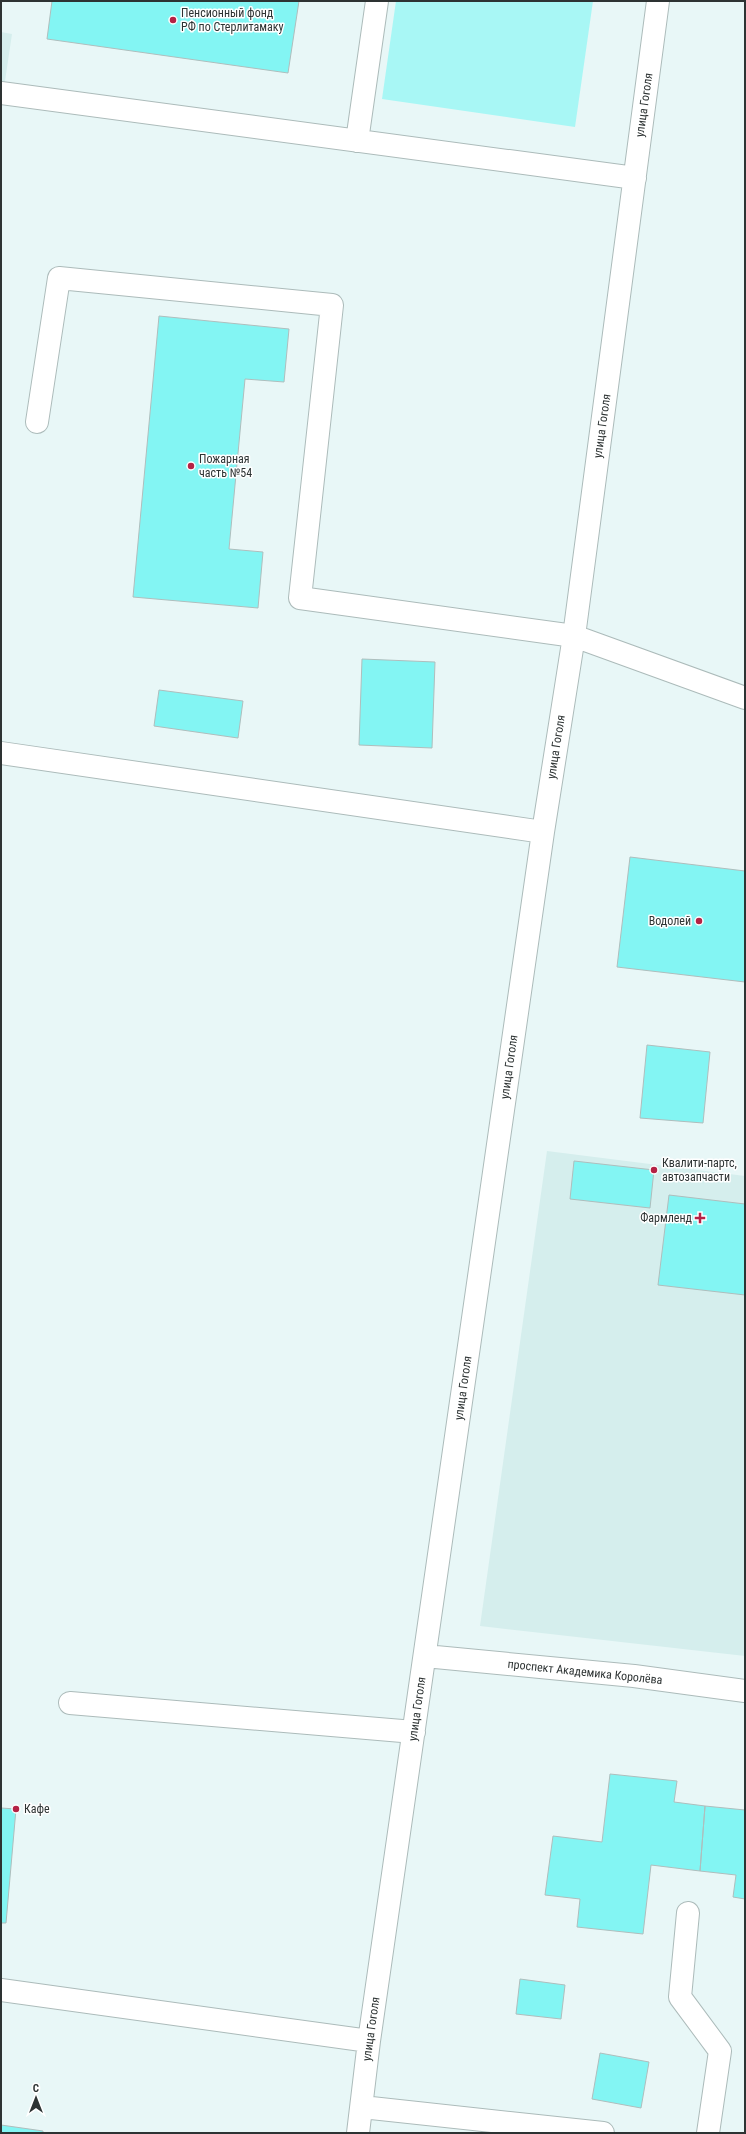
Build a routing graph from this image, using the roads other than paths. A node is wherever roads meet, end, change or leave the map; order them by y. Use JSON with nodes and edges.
{"nodes":[{"id":1,"x":378,"y":1,"type":"edge"},
{"id":2,"x":658,"y":1,"type":"edge"},
{"id":3,"x":1,"y":93,"type":"edge"},
{"id":4,"x":357,"y":141,"type":"junction"},
{"id":5,"x":635,"y":178,"type":"junction"},
{"id":6,"x":36,"y":422,"type":"dead end"},
{"id":7,"x":574,"y":636,"type":"junction"},
{"id":8,"x":745,"y":698,"type":"edge"},
{"id":9,"x":1,"y":753,"type":"edge"},
{"id":10,"x":543,"y":832,"type":"junction"},
{"id":11,"x":424,"y":1656,"type":"junction"},
{"id":12,"x":745,"y":1691,"type":"edge"},
{"id":13,"x":70,"y":1703,"type":"dead end"},
{"id":14,"x":414,"y":1732,"type":"junction"},
{"id":15,"x":688,"y":1913,"type":"dead end"},
{"id":16,"x":1,"y":1990,"type":"edge"},
{"id":17,"x":369,"y":2040,"type":"junction"},
{"id":18,"x":362,"y":2107,"type":"junction"},
{"id":19,"x":358,"y":2133,"type":"edge"},
{"id":20,"x":603,"y":2133,"type":"edge"},
{"id":21,"x":708,"y":2133,"type":"edge"}],
"edges":[{"from":1,"to":4,"type":"street"},
{"from":2,"to":5,"type":"street","name":"улица Гоголя"},
{"from":3,"to":4,"type":"street"},
{"from":4,"to":5,"type":"street"},
{"from":5,"to":7,"type":"street","name":"улица Гоголя"},
{"from":6,"to":7,"type":"street"},
{"from":7,"to":8,"type":"street"},
{"from":7,"to":10,"type":"street","name":"улица Гоголя"},
{"from":9,"to":10,"type":"street"},
{"from":10,"to":11,"type":"street","name":"улица Гоголя"},
{"from":11,"to":12,"type":"street","name":"проспект Академика Королёва"},
{"from":11,"to":14,"type":"street","name":"улица Гоголя"},
{"from":13,"to":14,"type":"street"},
{"from":14,"to":17,"type":"street","name":"улица Гоголя"},
{"from":15,"to":21,"type":"street"},
{"from":16,"to":17,"type":"street"},
{"from":17,"to":18,"type":"street","name":"улица Гоголя"},
{"from":18,"to":19,"type":"street","name":"улица Гоголя"},
{"from":18,"to":20,"type":"street"}]}
